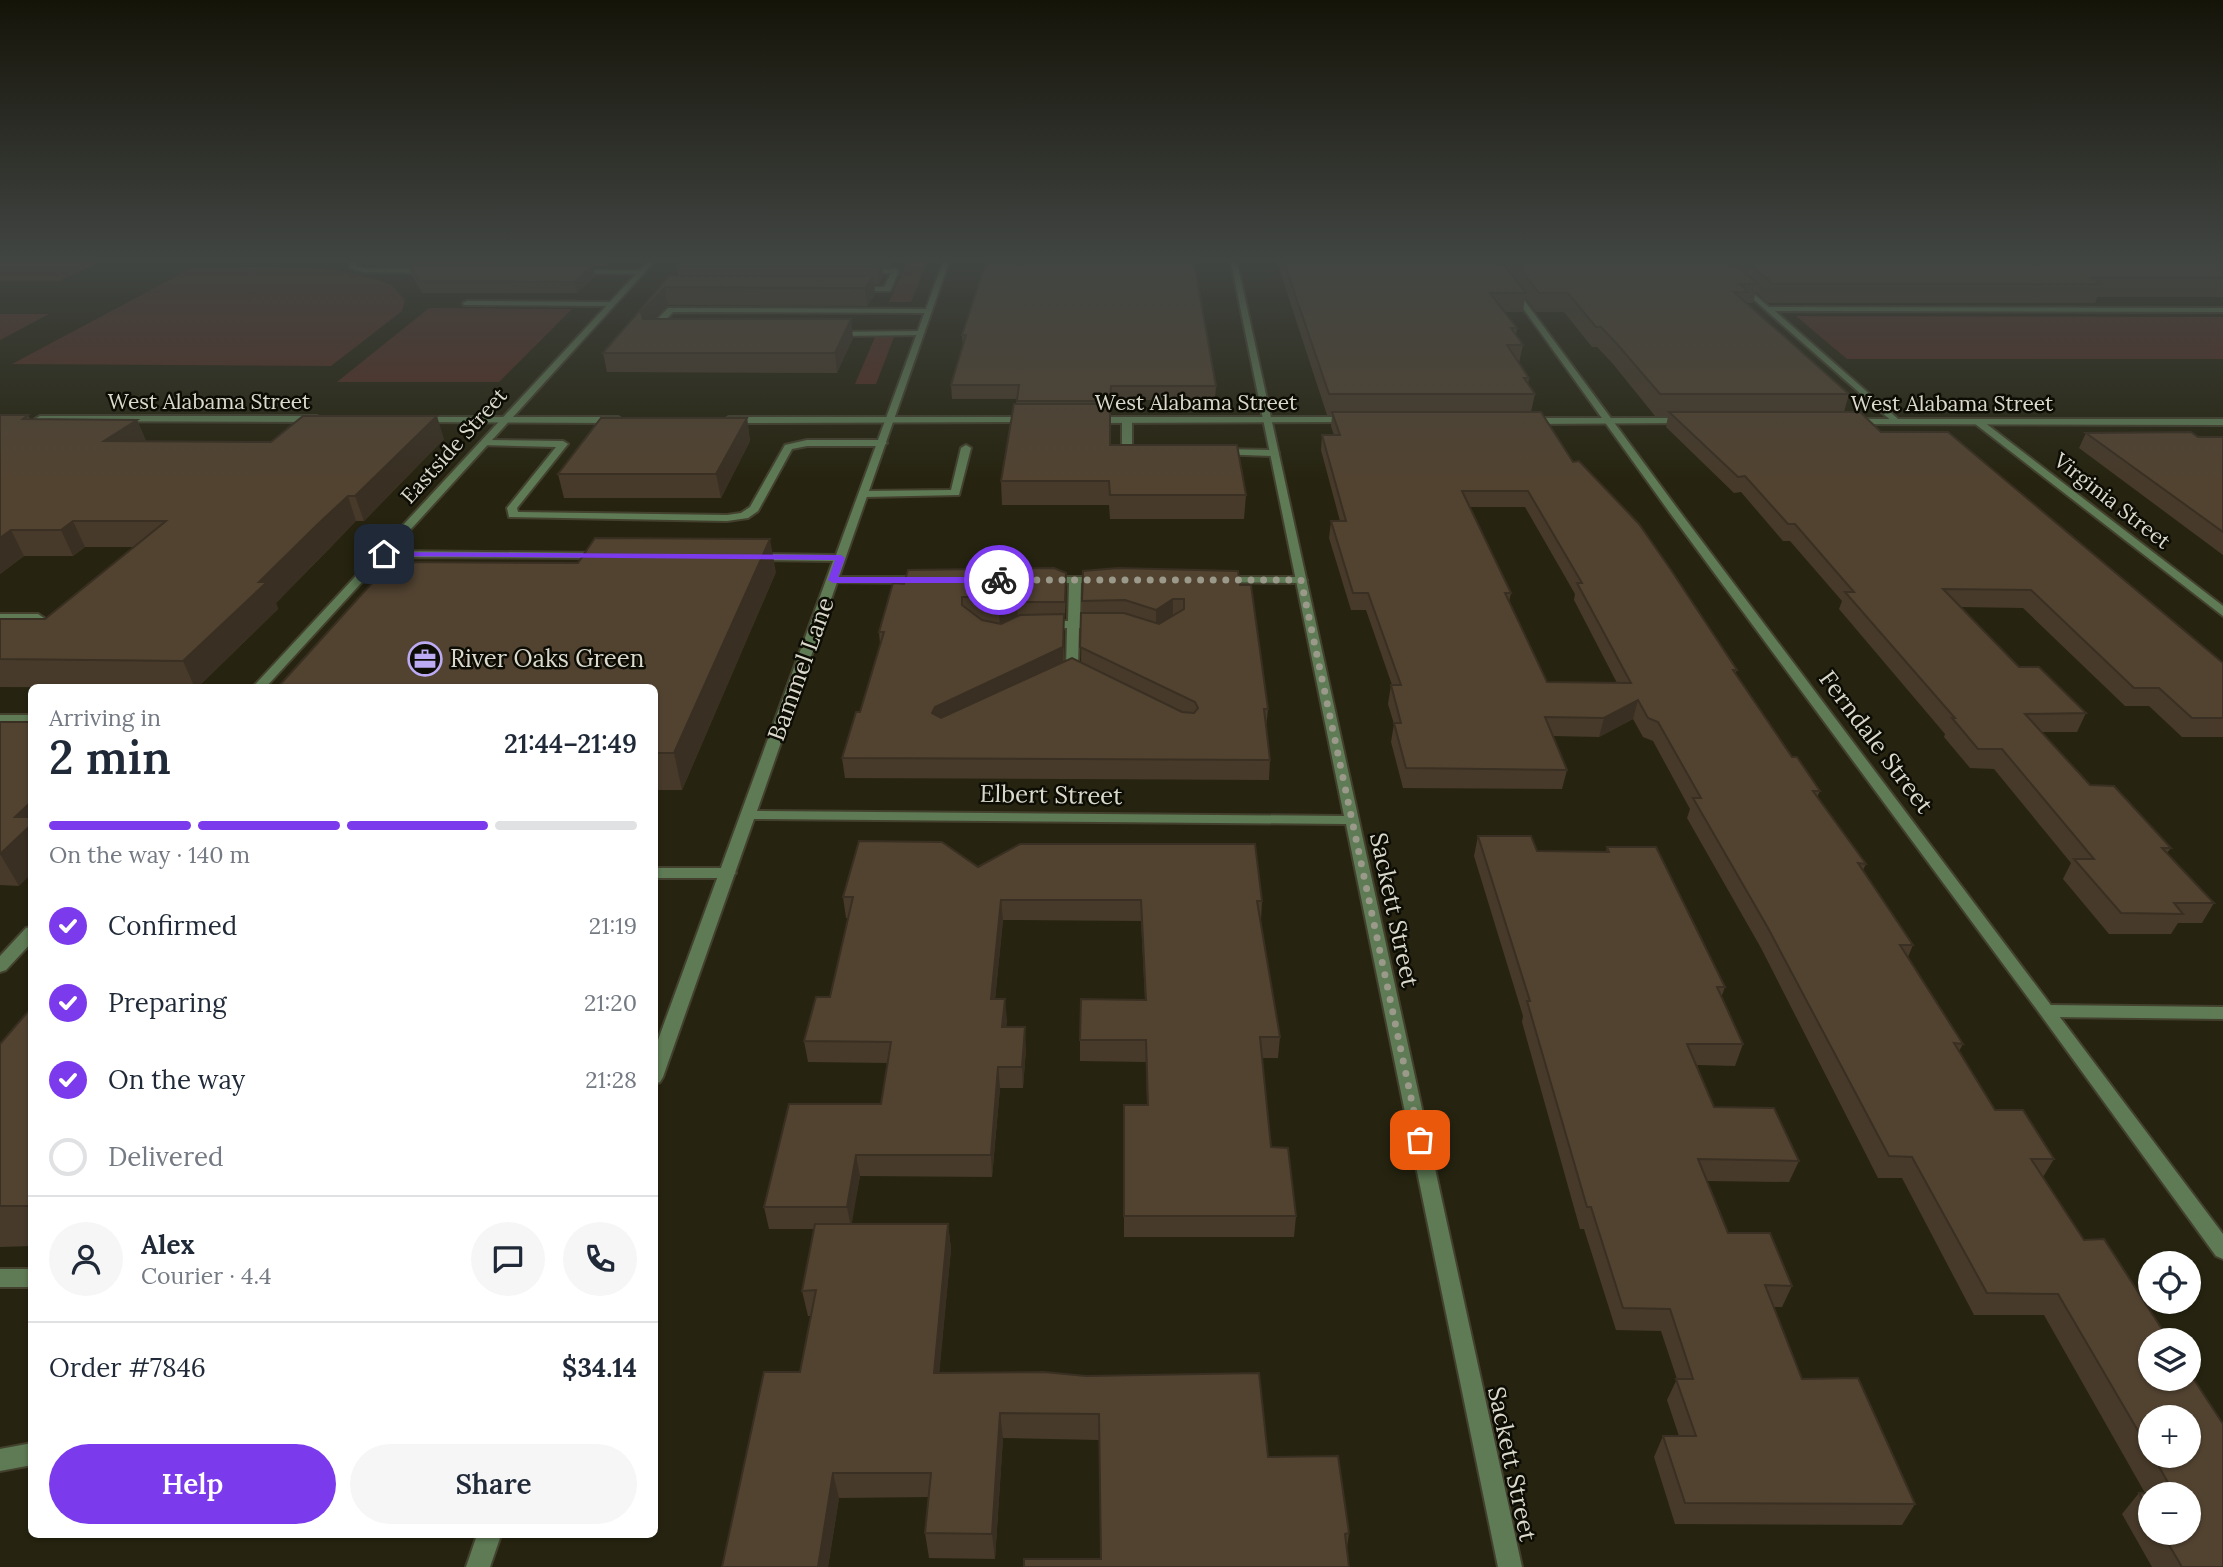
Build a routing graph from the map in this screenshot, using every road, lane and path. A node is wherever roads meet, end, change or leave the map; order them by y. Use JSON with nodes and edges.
{"nodes":[{"id":1,"x":583,"y":335,"type":"edge"},
{"id":2,"x":919,"y":335,"type":"edge"},
{"id":3,"x":1250,"y":335,"type":"edge"},
{"id":4,"x":1545,"y":335,"type":"edge"},
{"id":5,"x":1798,"y":335,"type":"edge"},
{"id":6,"x":27,"y":419,"type":"edge"},
{"id":7,"x":328,"y":419,"type":"edge"},
{"id":8,"x":410,"y":419,"type":"edge"},
{"id":9,"x":507,"y":419,"type":"junction"},
{"id":10,"x":624,"y":419,"type":"edge"},
{"id":11,"x":722,"y":420,"type":"edge"},
{"id":12,"x":890,"y":420,"type":"junction"},
{"id":13,"x":1043,"y":420,"type":"edge"},
{"id":14,"x":1085,"y":420,"type":"edge"},
{"id":15,"x":1127,"y":420,"type":"junction"},
{"id":16,"x":1268,"y":420,"type":"junction"},
{"id":17,"x":1363,"y":420,"type":"edge"},
{"id":18,"x":1511,"y":421,"type":"edge"},
{"id":19,"x":1606,"y":421,"type":"junction"},
{"id":20,"x":1702,"y":421,"type":"edge"},
{"id":21,"x":1840,"y":421,"type":"edge"},
{"id":22,"x":1895,"y":421,"type":"junction"},
{"id":23,"x":1977,"y":421,"type":"junction"},
{"id":24,"x":2223,"y":422,"type":"edge"},
{"id":25,"x":485,"y":443,"type":"junction"},
{"id":26,"x":882,"y":443,"type":"junction"},
{"id":27,"x":966,"y":448,"type":"dead end"},
{"id":28,"x":1154,"y":452,"type":"edge"},
{"id":29,"x":1207,"y":452,"type":"edge"},
{"id":30,"x":1274,"y":453,"type":"junction"},
{"id":31,"x":865,"y":494,"type":"junction"},
{"id":32,"x":384,"y":554,"type":"junction"},
{"id":33,"x":610,"y":556,"type":"edge"},
{"id":34,"x":746,"y":557,"type":"edge"},
{"id":35,"x":841,"y":558,"type":"junction"},
{"id":36,"x":833,"y":580,"type":"junction"},
{"id":37,"x":940,"y":580,"type":"edge"},
{"id":38,"x":1035,"y":580,"type":"edge"},
{"id":39,"x":1075,"y":580,"type":"junction"},
{"id":40,"x":1115,"y":580,"type":"edge"},
{"id":41,"x":1208,"y":580,"type":"edge"},
{"id":42,"x":1301,"y":580,"type":"junction"},
{"id":43,"x":2223,"y":612,"type":"edge"},
{"id":44,"x":0,"y":618,"type":"edge"},
{"id":45,"x":38,"y":618,"type":"edge"},
{"id":46,"x":1073,"y":624,"type":"junction"},
{"id":47,"x":1112,"y":624,"type":"edge"},
{"id":48,"x":1032,"y":625,"type":"edge"},
{"id":49,"x":1091,"y":677,"type":"edge"},
{"id":50,"x":262,"y":684,"type":"edge"},
{"id":51,"x":0,"y":719,"type":"edge"},
{"id":52,"x":28,"y":719,"type":"edge"},
{"id":53,"x":749,"y":815,"type":"junction"},
{"id":54,"x":1352,"y":820,"type":"junction"},
{"id":55,"x":658,"y":873,"type":"edge"},
{"id":56,"x":728,"y":873,"type":"junction"},
{"id":57,"x":28,"y":936,"type":"edge"},
{"id":58,"x":0,"y":966,"type":"edge"},
{"id":59,"x":2050,"y":1010,"type":"junction"},
{"id":60,"x":2223,"y":1013,"type":"edge"},
{"id":61,"x":658,"y":1066,"type":"edge"},
{"id":62,"x":2223,"y":1251,"type":"edge"},
{"id":63,"x":0,"y":1278,"type":"edge"},
{"id":64,"x":28,"y":1278,"type":"edge"},
{"id":65,"x":28,"y":1455,"type":"edge"},
{"id":66,"x":0,"y":1460,"type":"edge"},
{"id":67,"x":488,"y":1538,"type":"edge"},
{"id":68,"x":478,"y":1567,"type":"edge"},
{"id":69,"x":1510,"y":1567,"type":"edge"}],
"edges":[{"from":1,"to":9,"type":"street","name":"Eastside Street"},
{"from":2,"to":12,"type":"street","name":"Bammel Lane"},
{"from":3,"to":16,"type":"street","name":"Sackett Street"},
{"from":4,"to":19,"type":"street","name":"Ferndale Street"},
{"from":5,"to":22,"type":"street"},
{"from":6,"to":7,"type":"street","name":"West Alabama Street"},
{"from":8,"to":9,"type":"street"},
{"from":9,"to":10,"type":"street"},
{"from":9,"to":25,"type":"street","name":"Eastside Street"},
{"from":11,"to":12,"type":"street"},
{"from":12,"to":13,"type":"street"},
{"from":12,"to":26,"type":"street","name":"Bammel Lane"},
{"from":14,"to":15,"type":"street","name":"West Alabama Street"},
{"from":15,"to":16,"type":"street","name":"West Alabama Street"},
{"from":15,"to":28,"type":"street"},
{"from":16,"to":17,"type":"street","name":"West Alabama Street"},
{"from":16,"to":30,"type":"street","name":"Sackett Street"},
{"from":18,"to":19,"type":"street"},
{"from":19,"to":20,"type":"street"},
{"from":19,"to":59,"type":"street","name":"Ferndale Street"},
{"from":21,"to":22,"type":"street","name":"West Alabama Street"},
{"from":22,"to":23,"type":"street","name":"West Alabama Street"},
{"from":23,"to":24,"type":"street","name":"West Alabama Street"},
{"from":23,"to":43,"type":"street","name":"Virginia Street"},
{"from":25,"to":26,"type":"street"},
{"from":25,"to":32,"type":"street","name":"Eastside Street"},
{"from":26,"to":31,"type":"street","name":"Bammel Lane"},
{"from":27,"to":31,"type":"street"},
{"from":29,"to":30,"type":"street"},
{"from":30,"to":42,"type":"street","name":"Sackett Street"},
{"from":31,"to":35,"type":"street","name":"Bammel Lane"},
{"from":32,"to":33,"type":"street"},
{"from":32,"to":50,"type":"street","name":"Eastside Street"},
{"from":34,"to":35,"type":"street"},
{"from":35,"to":36,"type":"street","name":"Bammel Lane"},
{"from":36,"to":37,"type":"street"},
{"from":36,"to":53,"type":"street","name":"Bammel Lane"},
{"from":38,"to":39,"type":"street"},
{"from":39,"to":40,"type":"street"},
{"from":39,"to":46,"type":"street"},
{"from":41,"to":42,"type":"street"},
{"from":42,"to":54,"type":"street","name":"Sackett Street"},
{"from":44,"to":45,"type":"street"},
{"from":46,"to":47,"type":"street"},
{"from":46,"to":48,"type":"street"},
{"from":46,"to":49,"type":"street"},
{"from":51,"to":52,"type":"street"},
{"from":53,"to":54,"type":"street","name":"Elbert Street"},
{"from":53,"to":56,"type":"street","name":"Bammel Lane"},
{"from":54,"to":69,"type":"street","name":"Sackett Street"},
{"from":55,"to":56,"type":"street"},
{"from":56,"to":61,"type":"street","name":"Bammel Lane"},
{"from":57,"to":58,"type":"street"},
{"from":59,"to":60,"type":"street"},
{"from":59,"to":62,"type":"street","name":"Ferndale Street"},
{"from":63,"to":64,"type":"street"},
{"from":65,"to":66,"type":"street"},
{"from":67,"to":68,"type":"street"}]}
